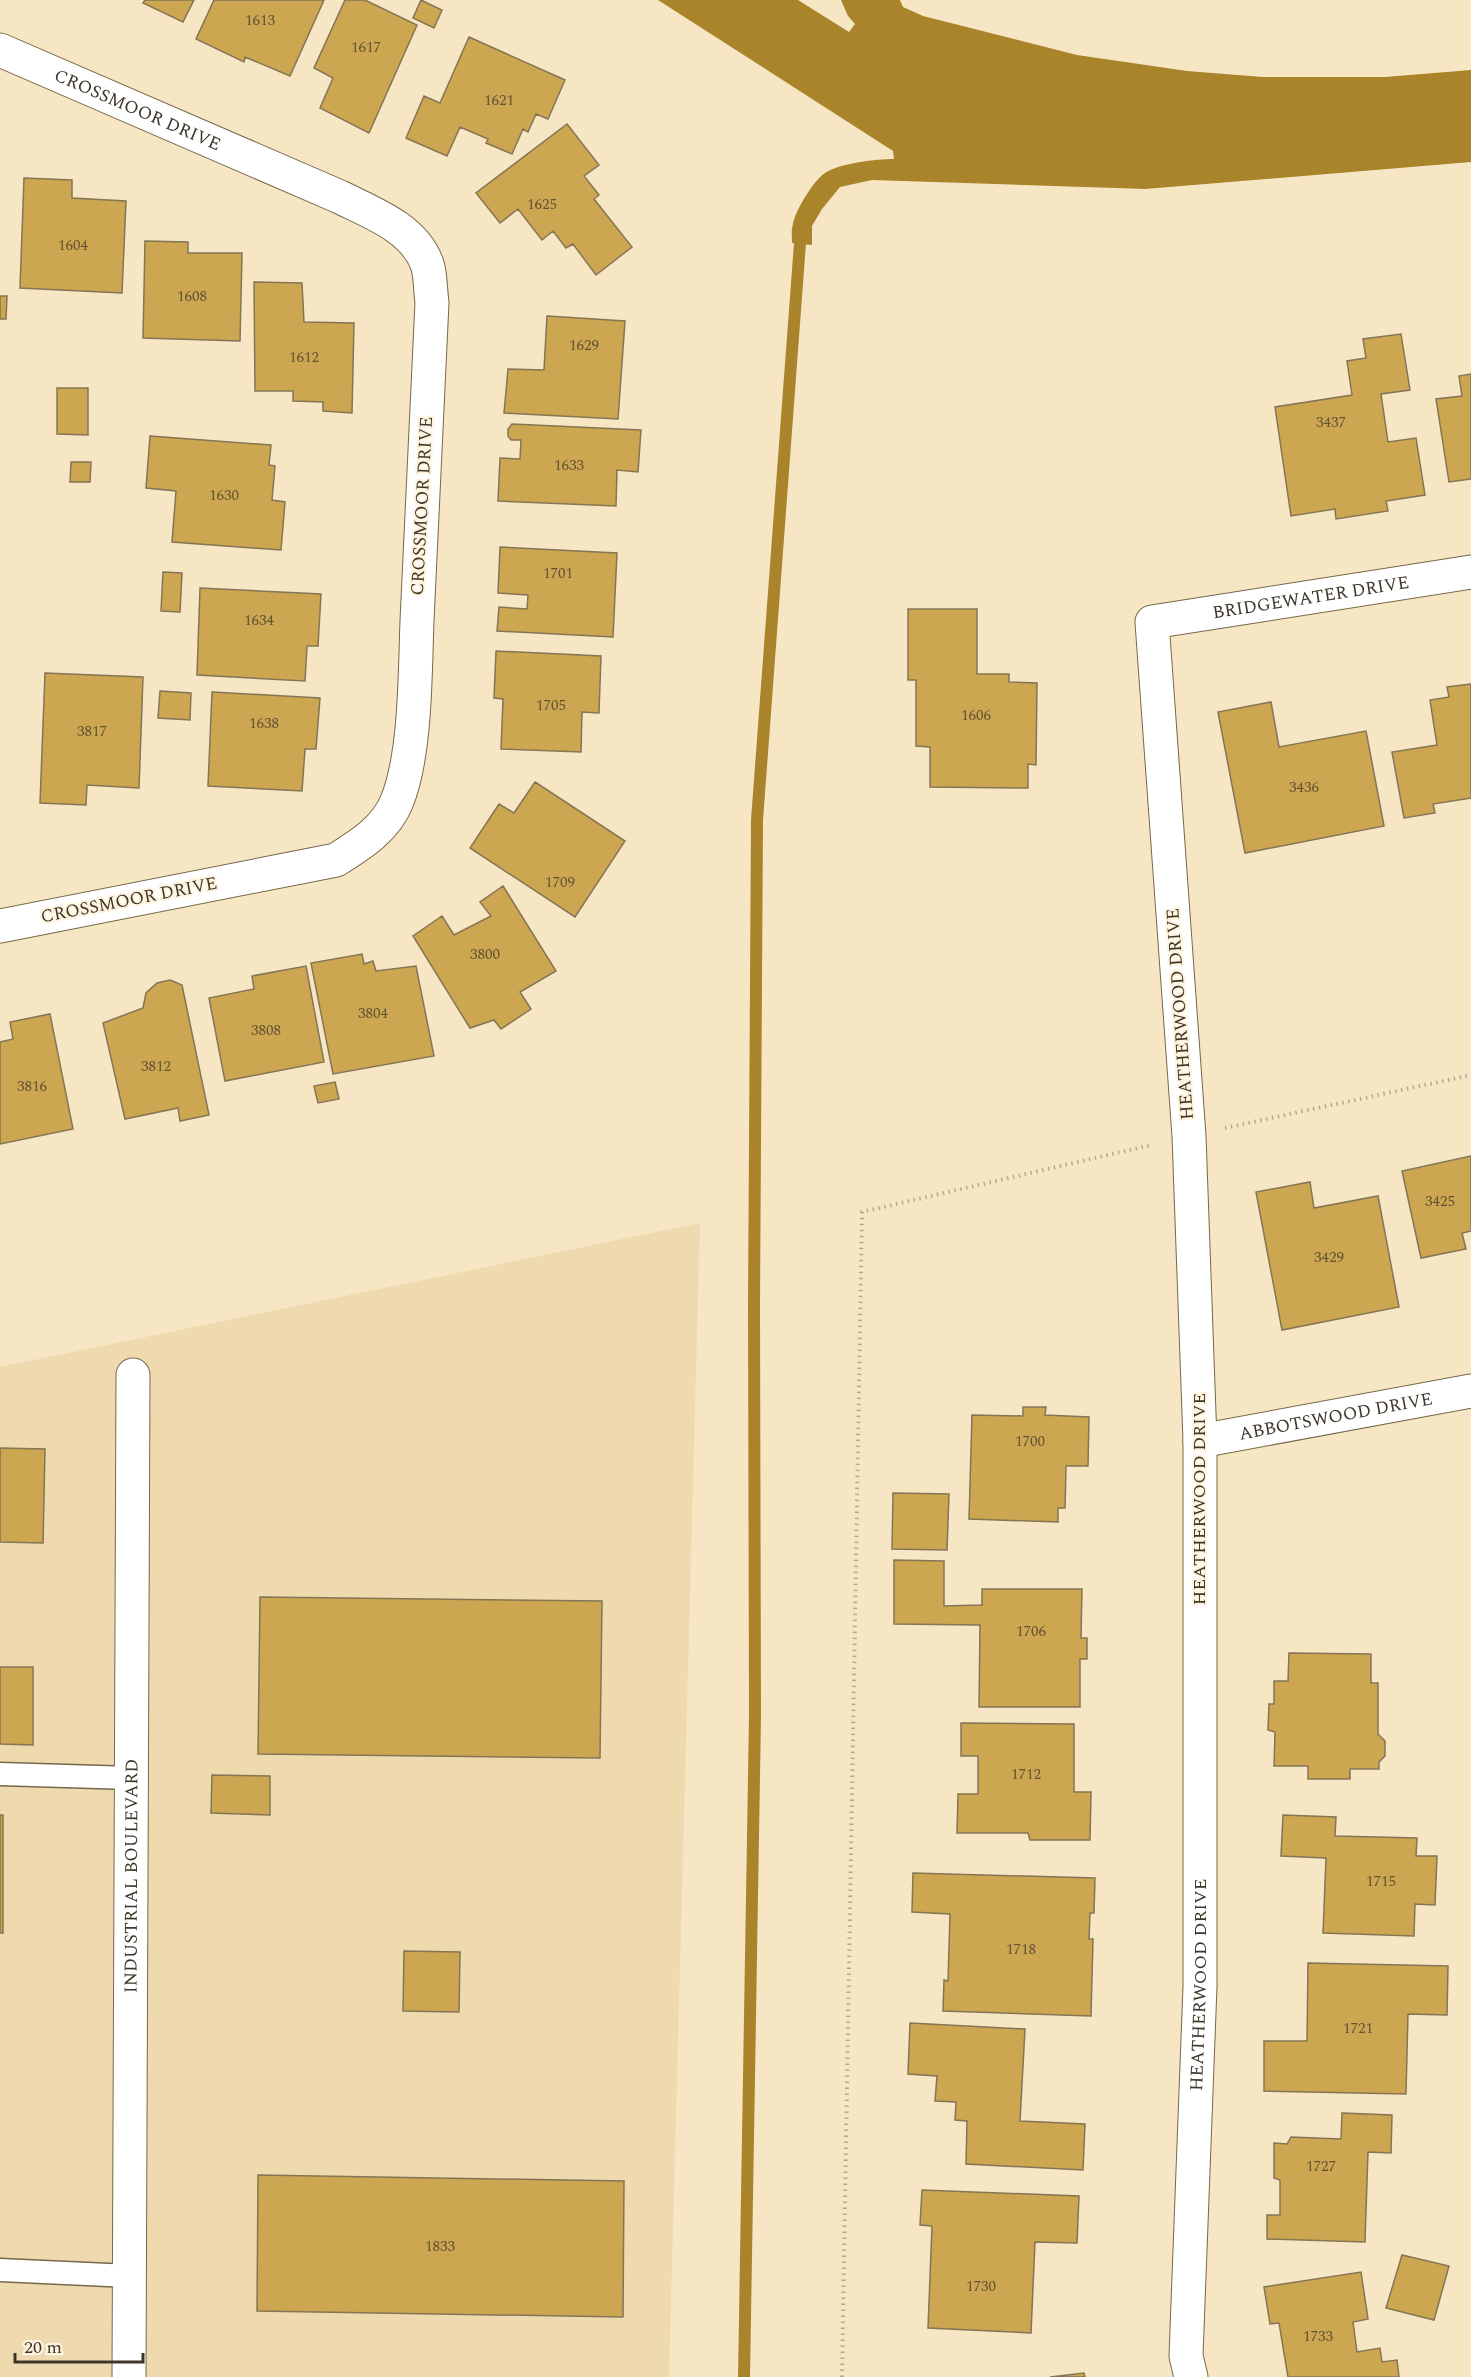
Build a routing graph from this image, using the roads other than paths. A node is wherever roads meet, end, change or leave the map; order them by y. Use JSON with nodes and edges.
{"nodes":[{"id":1,"x":0,"y":50,"type":"edge"},
{"id":2,"x":1471,"y":572,"type":"edge"},
{"id":3,"x":1152,"y":622,"type":"joint"},
{"id":4,"x":0,"y":926,"type":"edge"},
{"id":5,"x":133,"y":1376,"type":"dead end"},
{"id":6,"x":1471,"y":1391,"type":"edge"},
{"id":7,"x":1200,"y":1441,"type":"junction"},
{"id":8,"x":0,"y":1774,"type":"edge"},
{"id":9,"x":131,"y":1778,"type":"junction"},
{"id":10,"x":0,"y":2270,"type":"edge"},
{"id":11,"x":130,"y":2276,"type":"junction"},
{"id":12,"x":129,"y":2377,"type":"edge"},
{"id":13,"x":1191,"y":2377,"type":"edge"}],
"edges":[{"from":1,"to":4,"type":"street","name":"CROSSMOOR DRIVE"},
{"from":2,"to":3,"type":"street","name":"BRIDGEWATER DRIVE"},
{"from":3,"to":7,"type":"street","name":"HEATHERWOOD DRIVE"},
{"from":5,"to":9,"type":"street","name":"INDUSTRIAL BOULEVARD"},
{"from":6,"to":7,"type":"street","name":"ABBOTSWOOD DRIVE"},
{"from":7,"to":13,"type":"street","name":"HEATHERWOOD DRIVE"},
{"from":8,"to":9,"type":"lane"},
{"from":9,"to":11,"type":"street","name":"INDUSTRIAL BOULEVARD"},
{"from":10,"to":11,"type":"lane"},
{"from":11,"to":12,"type":"street","name":"INDUSTRIAL BOULEVARD"}]}
